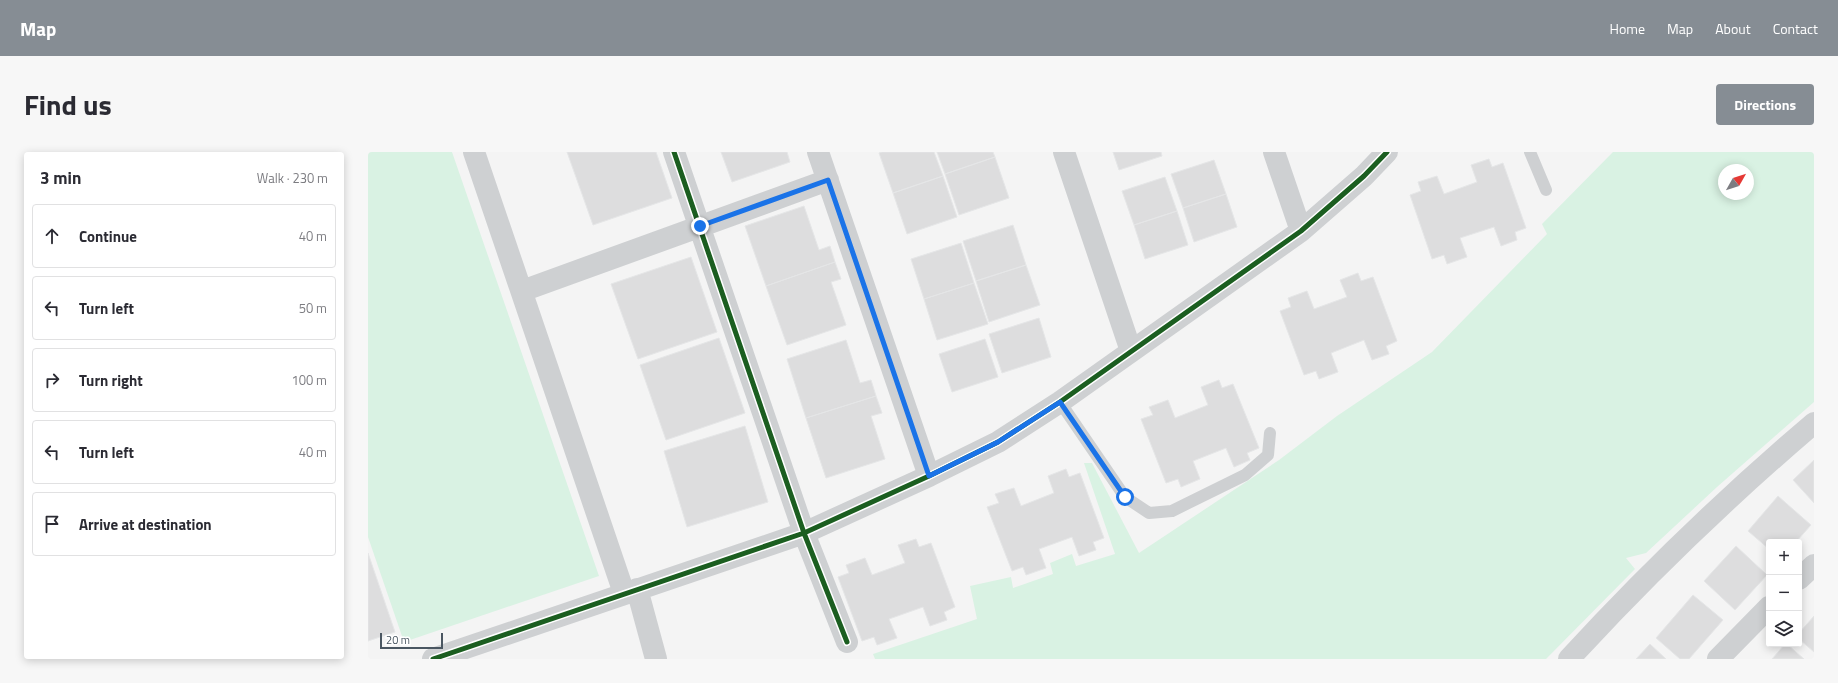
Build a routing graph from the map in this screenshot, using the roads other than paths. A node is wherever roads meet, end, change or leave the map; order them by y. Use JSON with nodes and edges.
{"nodes":[{"id":1,"x":474,"y":152,"type":"edge"},
{"id":2,"x":674,"y":152,"type":"edge"},
{"id":3,"x":818,"y":152,"type":"edge"},
{"id":4,"x":1064,"y":152,"type":"edge"},
{"id":5,"x":1274,"y":152,"type":"edge"},
{"id":6,"x":1387,"y":152,"type":"edge"},
{"id":7,"x":1530,"y":152,"type":"edge"},
{"id":8,"x":828,"y":180,"type":"junction"},
{"id":9,"x":1546,"y":190,"type":"dead end"},
{"id":10,"x":700,"y":226,"type":"junction"},
{"id":11,"x":1301,"y":232,"type":"junction"},
{"id":12,"x":522,"y":290,"type":"junction"},
{"id":13,"x":1131,"y":351,"type":"junction"},
{"id":14,"x":1060,"y":402,"type":"junction"},
{"id":15,"x":1814,"y":423,"type":"edge"},
{"id":16,"x":1270,"y":433,"type":"dead end"},
{"id":17,"x":929,"y":476,"type":"junction"},
{"id":18,"x":804,"y":533,"type":"junction"},
{"id":19,"x":1814,"y":565,"type":"edge"},
{"id":20,"x":1802,"y":576,"type":"edge"},
{"id":21,"x":631,"y":591,"type":"junction"},
{"id":22,"x":1766,"y":610,"type":"edge"},
{"id":23,"x":847,"y":642,"type":"dead end"},
{"id":24,"x":433,"y":659,"type":"edge"},
{"id":25,"x":656,"y":659,"type":"edge"},
{"id":26,"x":1569,"y":659,"type":"edge"},
{"id":27,"x":1718,"y":659,"type":"edge"}],
"edges":[{"from":1,"to":12,"type":"street"},
{"from":2,"to":10,"type":"street"},
{"from":3,"to":8,"type":"street"},
{"from":4,"to":13,"type":"street"},
{"from":5,"to":11,"type":"street"},
{"from":6,"to":11,"type":"street"},
{"from":7,"to":9,"type":"lane"},
{"from":8,"to":10,"type":"street"},
{"from":8,"to":17,"type":"street"},
{"from":10,"to":12,"type":"street"},
{"from":10,"to":18,"type":"street"},
{"from":11,"to":13,"type":"street"},
{"from":12,"to":21,"type":"street"},
{"from":13,"to":14,"type":"street"},
{"from":14,"to":16,"type":"lane"},
{"from":14,"to":17,"type":"street"},
{"from":15,"to":26,"type":"street"},
{"from":17,"to":18,"type":"street"},
{"from":18,"to":21,"type":"street"},
{"from":18,"to":23,"type":"street"},
{"from":19,"to":20,"type":"street"},
{"from":21,"to":24,"type":"street"},
{"from":21,"to":25,"type":"street"},
{"from":22,"to":27,"type":"street"}]}
